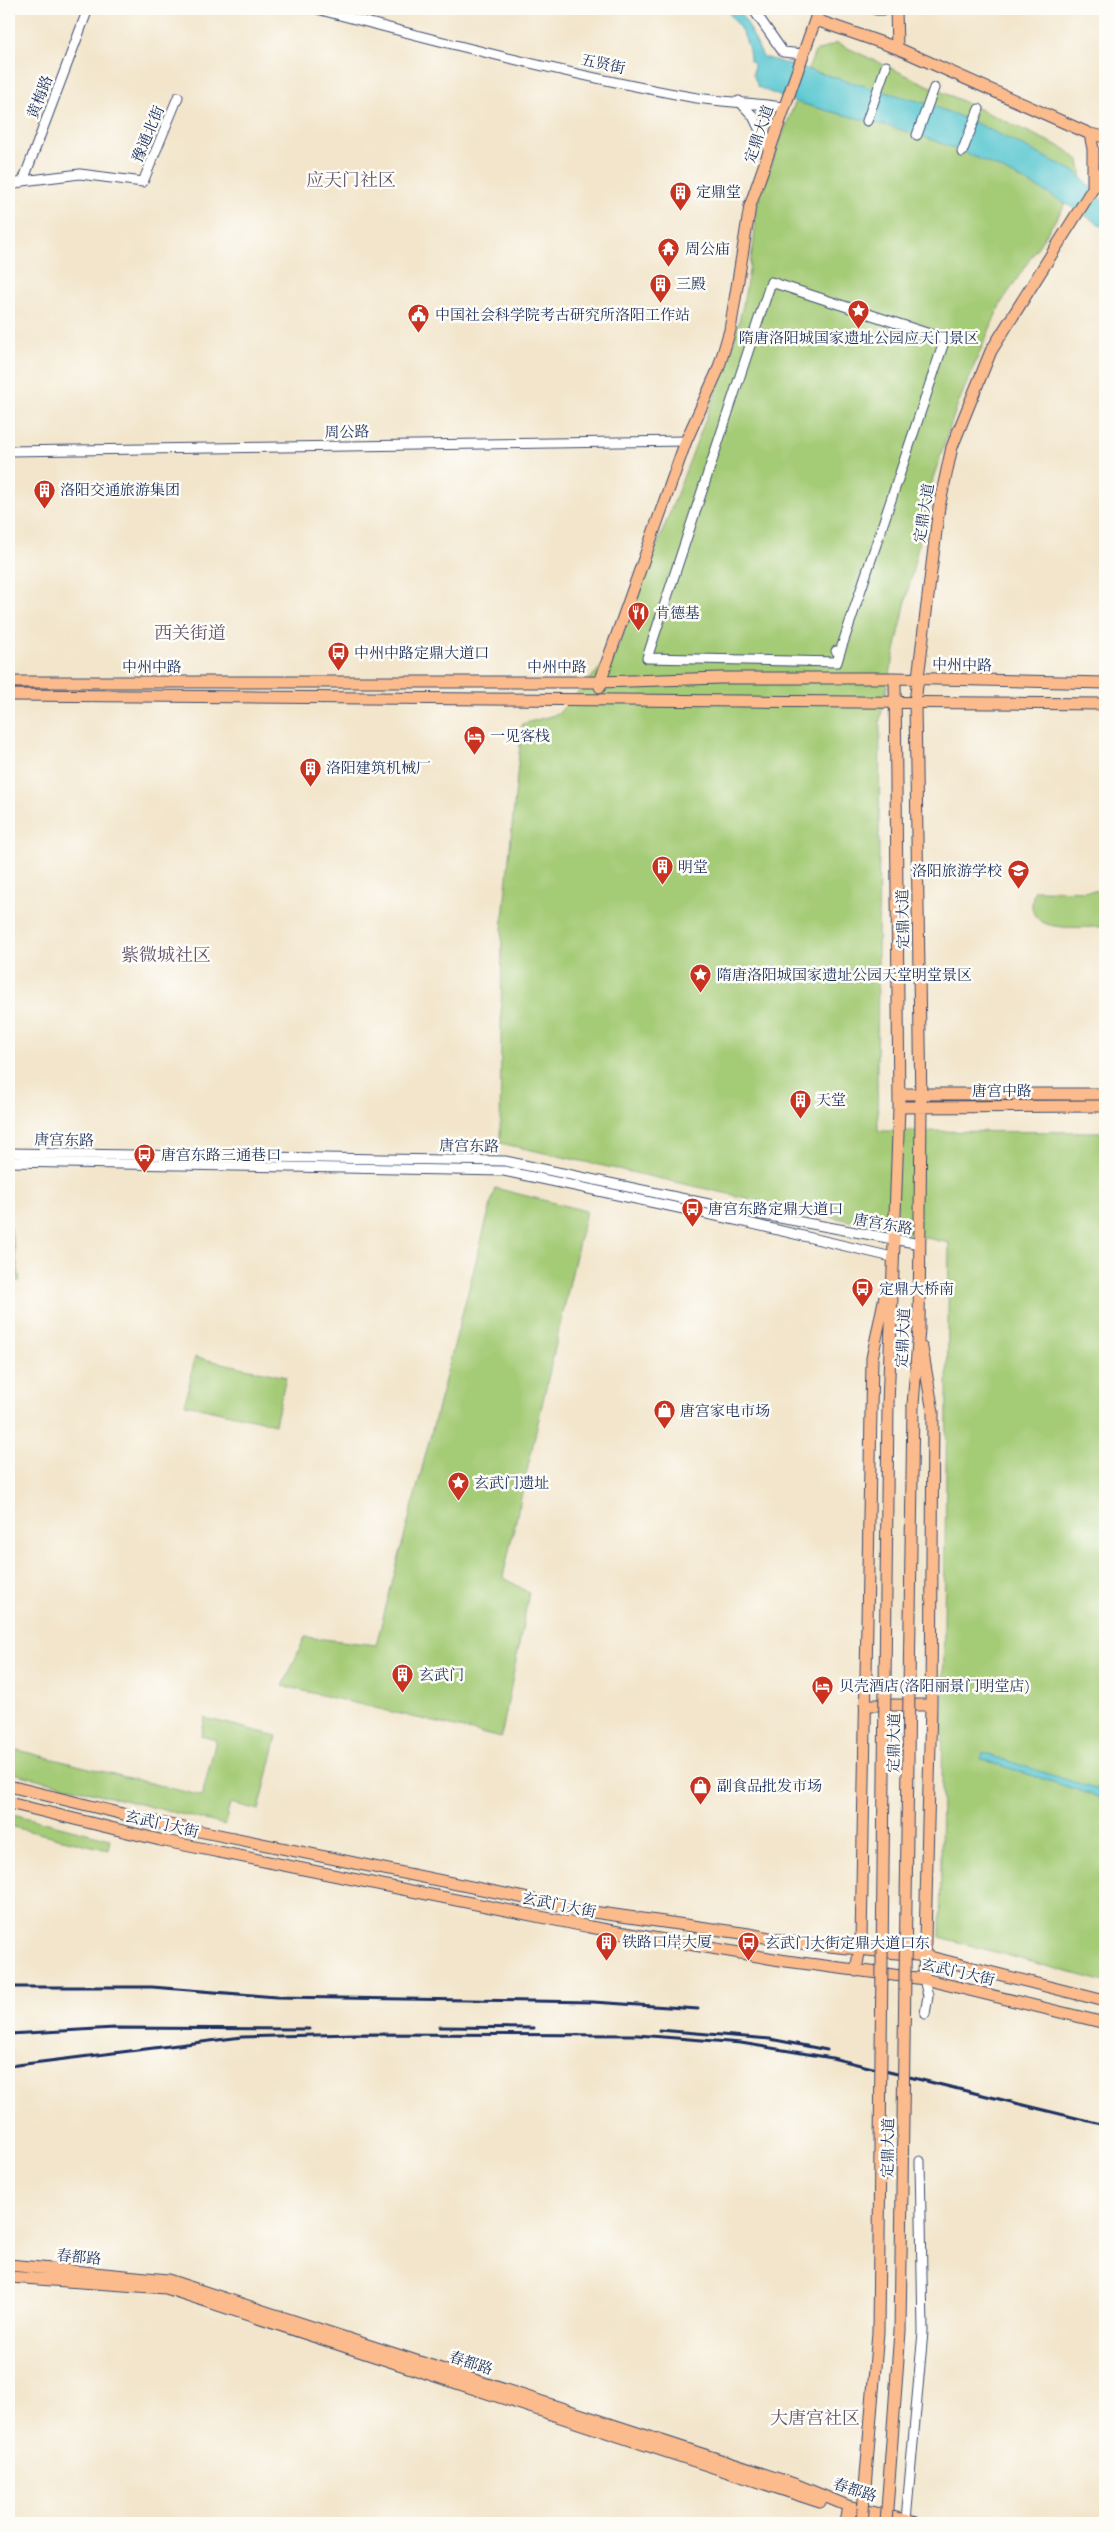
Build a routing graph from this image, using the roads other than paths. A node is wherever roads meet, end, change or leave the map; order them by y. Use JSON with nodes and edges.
{"nodes":[{"id":1,"x":88,"y":9,"type":"edge"},
{"id":2,"x":318,"y":9,"type":"edge"},
{"id":3,"x":753,"y":9,"type":"edge"},
{"id":4,"x":876,"y":9,"type":"edge"},
{"id":5,"x":885,"y":9,"type":"edge"},
{"id":6,"x":896,"y":9,"type":"edge"},
{"id":7,"x":818,"y":14,"type":"edge"},
{"id":8,"x":897,"y":48,"type":"junction"},
{"id":9,"x":803,"y":54,"type":"junction"},
{"id":10,"x":886,"y":66,"type":"dead end"},
{"id":11,"x":934,"y":88,"type":"dead end"},
{"id":12,"x":178,"y":97,"type":"dead end"},
{"id":13,"x":739,"y":101,"type":"junction"},
{"id":14,"x":786,"y":104,"type":"junction"},
{"id":15,"x":979,"y":109,"type":"dead end"},
{"id":16,"x":867,"y":121,"type":"dead end"},
{"id":17,"x":1090,"y":134,"type":"junction"},
{"id":18,"x":917,"y":135,"type":"dead end"},
{"id":19,"x":1105,"y":137,"type":"edge"},
{"id":20,"x":770,"y":151,"type":"junction"},
{"id":21,"x":962,"y":152,"type":"dead end"},
{"id":22,"x":1105,"y":169,"type":"edge"},
{"id":23,"x":23,"y":180,"type":"junction"},
{"id":24,"x":1093,"y":185,"type":"junction"},
{"id":25,"x":9,"y":187,"type":"edge"},
{"id":26,"x":686,"y":441,"type":"junction"},
{"id":27,"x":9,"y":451,"type":"edge"},
{"id":28,"x":838,"y":652,"type":"joint"},
{"id":29,"x":896,"y":678,"type":"junction"},
{"id":30,"x":918,"y":680,"type":"junction"},
{"id":31,"x":9,"y":682,"type":"edge"},
{"id":32,"x":600,"y":682,"type":"junction"},
{"id":33,"x":1105,"y":683,"type":"edge"},
{"id":34,"x":9,"y":695,"type":"edge"},
{"id":35,"x":601,"y":699,"type":"junction"},
{"id":36,"x":895,"y":702,"type":"junction"},
{"id":37,"x":915,"y":702,"type":"junction"},
{"id":38,"x":1105,"y":704,"type":"edge"},
{"id":39,"x":899,"y":1094,"type":"junction"},
{"id":40,"x":921,"y":1094,"type":"junction"},
{"id":41,"x":1105,"y":1094,"type":"edge"},
{"id":42,"x":921,"y":1106,"type":"junction"},
{"id":43,"x":1105,"y":1106,"type":"edge"},
{"id":44,"x":899,"y":1107,"type":"junction"},
{"id":45,"x":9,"y":1153,"type":"edge"},
{"id":46,"x":9,"y":1162,"type":"edge"},
{"id":47,"x":893,"y":1240,"type":"junction"},
{"id":48,"x":920,"y":1244,"type":"junction"},
{"id":49,"x":892,"y":1257,"type":"junction"},
{"id":50,"x":919,"y":1329,"type":"junction"},
{"id":51,"x":931,"y":1400,"type":"junction"},
{"id":52,"x":888,"y":1405,"type":"junction"},
{"id":53,"x":913,"y":1405,"type":"junction"},
{"id":54,"x":872,"y":1407,"type":"junction"},
{"id":55,"x":865,"y":1705,"type":"junction"},
{"id":56,"x":931,"y":1705,"type":"junction"},
{"id":57,"x":9,"y":1786,"type":"edge"},
{"id":58,"x":9,"y":1802,"type":"edge"},
{"id":59,"x":860,"y":1951,"type":"junction"},
{"id":60,"x":926,"y":1956,"type":"junction"},
{"id":61,"x":856,"y":1971,"type":"junction"},
{"id":62,"x":924,"y":1979,"type":"junction"},
{"id":63,"x":1105,"y":2001,"type":"edge"},
{"id":64,"x":925,"y":2014,"type":"dead end"},
{"id":65,"x":1105,"y":2023,"type":"edge"},
{"id":66,"x":920,"y":2161,"type":"dead end"},
{"id":67,"x":9,"y":2265,"type":"edge"},
{"id":68,"x":9,"y":2277,"type":"edge"},
{"id":69,"x":847,"y":2514,"type":"edge"},
{"id":70,"x":909,"y":2522,"type":"edge"},
{"id":71,"x":862,"y":2523,"type":"edge"},
{"id":72,"x":885,"y":2523,"type":"edge"}],
"edges":[{"from":1,"to":23,"type":"street","name":"黄梅路"},
{"from":2,"to":13,"type":"street","name":"五贤街"},
{"from":3,"to":9,"type":"street"},
{"from":4,"to":5,"type":"main road"},
{"from":6,"to":8,"type":"main road"},
{"from":7,"to":8,"type":"main road"},
{"from":7,"to":9,"type":"main road","name":"定鼎大道"},
{"from":8,"to":17,"type":"main road"},
{"from":9,"to":14,"type":"main road","name":"定鼎大道"},
{"from":10,"to":16,"type":"street"},
{"from":11,"to":18,"type":"street"},
{"from":12,"to":23,"type":"street","name":"豫通北街"},
{"from":13,"to":14,"type":"street","name":"五贤街"},
{"from":13,"to":20,"type":"street"},
{"from":14,"to":20,"type":"main road","name":"定鼎大道"},
{"from":15,"to":21,"type":"street"},
{"from":17,"to":19,"type":"main road"},
{"from":17,"to":24,"type":"main road","name":"定鼎大道"},
{"from":20,"to":26,"type":"main road","name":"定鼎大道"},
{"from":22,"to":24,"type":"main road"},
{"from":23,"to":25,"type":"street"},
{"from":24,"to":30,"type":"main road","name":"定鼎大道"},
{"from":26,"to":27,"type":"street","name":"周公路"},
{"from":26,"to":32,"type":"main road","name":"定鼎大道"},
{"from":28,"to":28,"type":"street"},
{"from":29,"to":30,"type":"main road","name":"中州中路"},
{"from":29,"to":32,"type":"main road","name":"中州中路"},
{"from":29,"to":36,"type":"main road","name":"定鼎大道"},
{"from":30,"to":33,"type":"main road","name":"中州中路"},
{"from":30,"to":37,"type":"main road","name":"定鼎大道"},
{"from":31,"to":32,"type":"main road","name":"中州中路"},
{"from":32,"to":35,"type":"main road","name":"定鼎大道"},
{"from":34,"to":35,"type":"main road","name":"中州中路"},
{"from":35,"to":36,"type":"main road","name":"中州中路"},
{"from":36,"to":37,"type":"main road","name":"中州中路"},
{"from":36,"to":39,"type":"main road","name":"定鼎大道"},
{"from":37,"to":38,"type":"main road","name":"中州中路"},
{"from":37,"to":40,"type":"main road","name":"定鼎大道"},
{"from":39,"to":40,"type":"main road","name":"唐宫中路"},
{"from":39,"to":44,"type":"main road","name":"定鼎大道"},
{"from":40,"to":41,"type":"main road","name":"唐宫中路"},
{"from":40,"to":42,"type":"main road","name":"定鼎大道"},
{"from":42,"to":43,"type":"main road","name":"唐宫中路"},
{"from":42,"to":44,"type":"main road","name":"唐宫中路"},
{"from":42,"to":48,"type":"main road","name":"定鼎大道"},
{"from":44,"to":47,"type":"main road","name":"定鼎大道"},
{"from":45,"to":47,"type":"street","name":"唐宫东路"},
{"from":46,"to":49,"type":"street","name":"唐宫东路"},
{"from":47,"to":48,"type":"street","name":"唐宫东路"},
{"from":47,"to":49,"type":"main road","name":"定鼎大道"},
{"from":48,"to":50,"type":"main road","name":"定鼎大道"},
{"from":49,"to":52,"type":"main road","name":"定鼎大道"},
{"from":49,"to":54,"type":"main road"},
{"from":50,"to":51,"type":"main road"},
{"from":50,"to":53,"type":"main road","name":"定鼎大道"},
{"from":51,"to":53,"type":"main road"},
{"from":51,"to":56,"type":"main road"},
{"from":52,"to":54,"type":"main road"},
{"from":52,"to":71,"type":"main road","name":"定鼎大道","bridge":true},
{"from":53,"to":72,"type":"main road","name":"定鼎大道","bridge":true},
{"from":54,"to":55,"type":"main road"},
{"from":55,"to":56,"type":"main road"},
{"from":55,"to":59,"type":"main road"},
{"from":56,"to":60,"type":"main road"},
{"from":57,"to":59,"type":"main road","name":"玄武门大街"},
{"from":58,"to":61,"type":"main road","name":"玄武门大街"},
{"from":59,"to":60,"type":"main road","name":"玄武门大街"},
{"from":59,"to":61,"type":"main road"},
{"from":60,"to":62,"type":"main road"},
{"from":60,"to":63,"type":"main road","name":"玄武门大街"},
{"from":61,"to":62,"type":"main road","name":"玄武门大街"},
{"from":62,"to":64,"type":"street"},
{"from":62,"to":65,"type":"main road","name":"玄武门大街"},
{"from":66,"to":70,"type":"street"},
{"from":67,"to":69,"type":"main road","name":"春都路"},
{"from":68,"to":69,"type":"main road","name":"春都路"},
{"from":69,"to":70,"type":"main road","name":"春都路"},
{"from":69,"to":72,"type":"main road","name":"春都路"}]}
